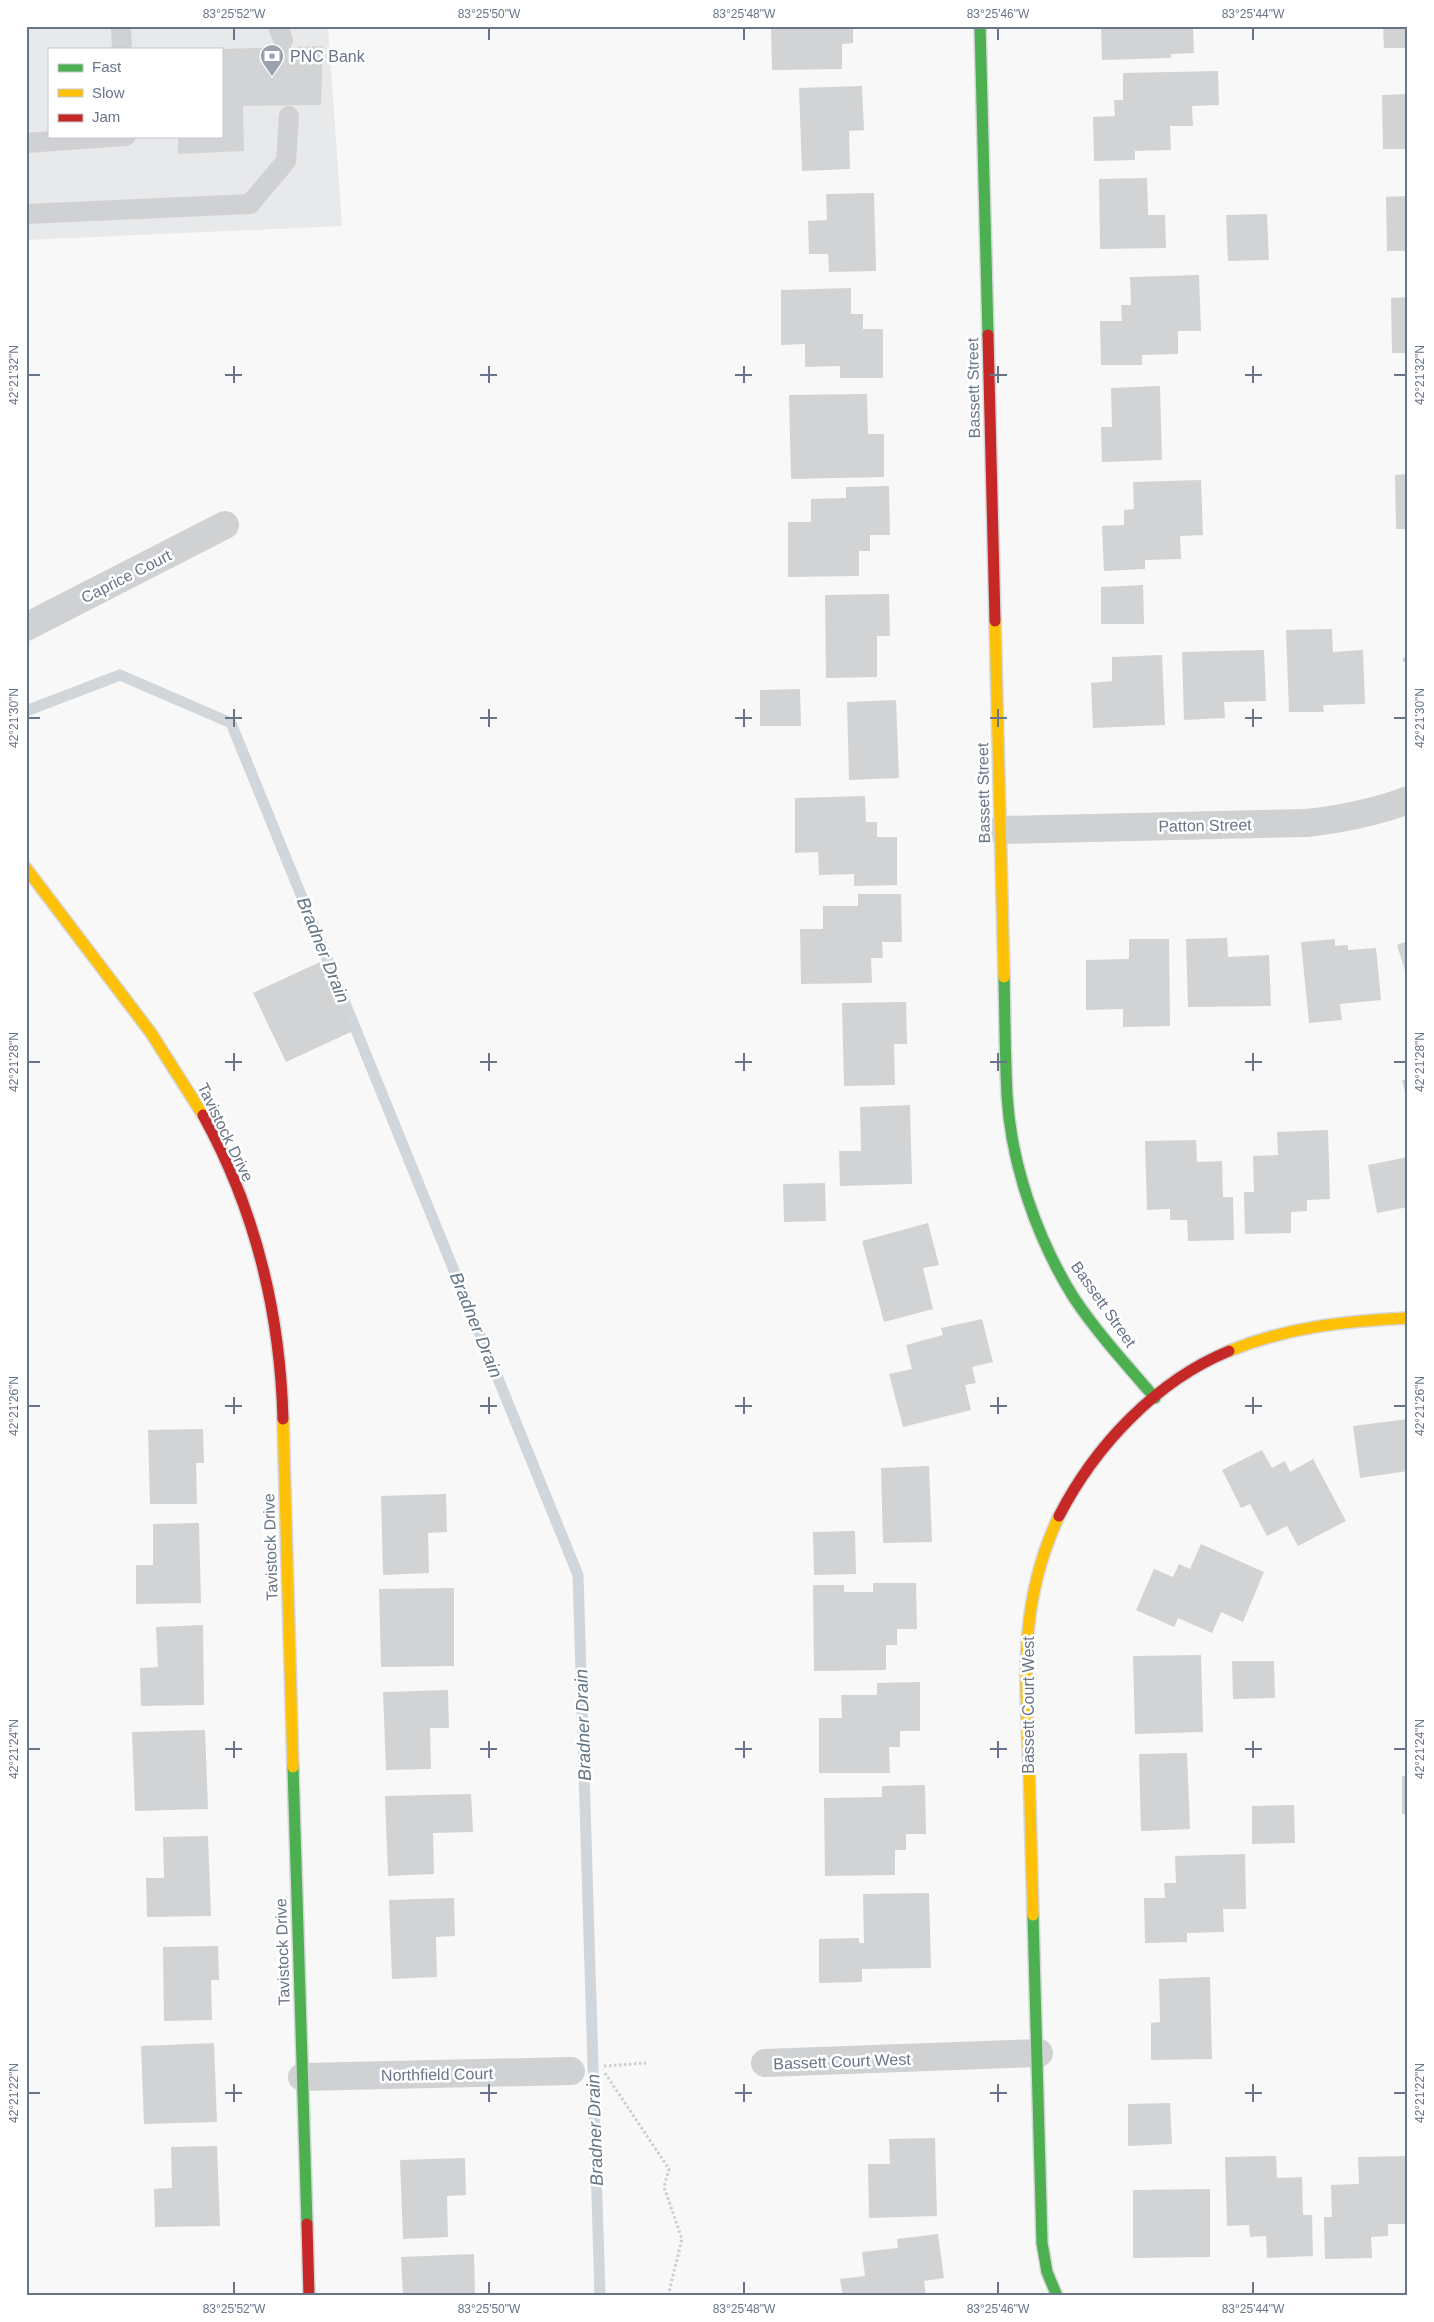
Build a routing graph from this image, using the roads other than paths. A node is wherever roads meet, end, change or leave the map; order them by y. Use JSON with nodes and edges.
{"nodes":[{"id":1,"x":121,"y":26,"type":"edge"},
{"id":2,"x":980,"y":26,"type":"edge"},
{"id":3,"x":122,"y":48,"type":"edge"},
{"id":4,"x":289,"y":116,"type":"dead end"},
{"id":5,"x":97,"y":138,"type":"edge"},
{"id":6,"x":26,"y":143,"type":"edge"},
{"id":7,"x":26,"y":214,"type":"edge"},
{"id":8,"x":225,"y":525,"type":"dead end"},
{"id":9,"x":26,"y":627,"type":"edge"},
{"id":10,"x":1408,"y":800,"type":"edge"},
{"id":11,"x":1000,"y":830,"type":"junction"},
{"id":12,"x":26,"y":868,"type":"edge"},
{"id":13,"x":1408,"y":1318,"type":"edge"},
{"id":14,"x":1155,"y":1398,"type":"junction"},
{"id":15,"x":1038,"y":2053,"type":"junction"},
{"id":16,"x":765,"y":2064,"type":"dead end"},
{"id":17,"x":572,"y":2072,"type":"dead end"},
{"id":18,"x":302,"y":2077,"type":"junction"},
{"id":19,"x":309,"y":2296,"type":"edge"},
{"id":20,"x":1057,"y":2296,"type":"edge"}],
"edges":[{"from":1,"to":3,"type":"lane"},
{"from":2,"to":11,"type":"street","name":"Bassett Street"},
{"from":4,"to":7,"type":"lane"},
{"from":5,"to":6,"type":"lane"},
{"from":8,"to":9,"type":"street","name":"Caprice Court"},
{"from":10,"to":11,"type":"street","name":"Patton Street"},
{"from":11,"to":14,"type":"street","name":"Bassett Street"},
{"from":12,"to":18,"type":"street","name":"Tavistock Drive"},
{"from":13,"to":14,"type":"street","name":"Bassett Court West"},
{"from":14,"to":15,"type":"street","name":"Bassett Court West"},
{"from":15,"to":16,"type":"street","name":"Bassett Court West"},
{"from":15,"to":20,"type":"street","name":"Bassett Court West"},
{"from":17,"to":18,"type":"street","name":"Northfield Court"},
{"from":18,"to":19,"type":"street","name":"Tavistock Drive"}]}
